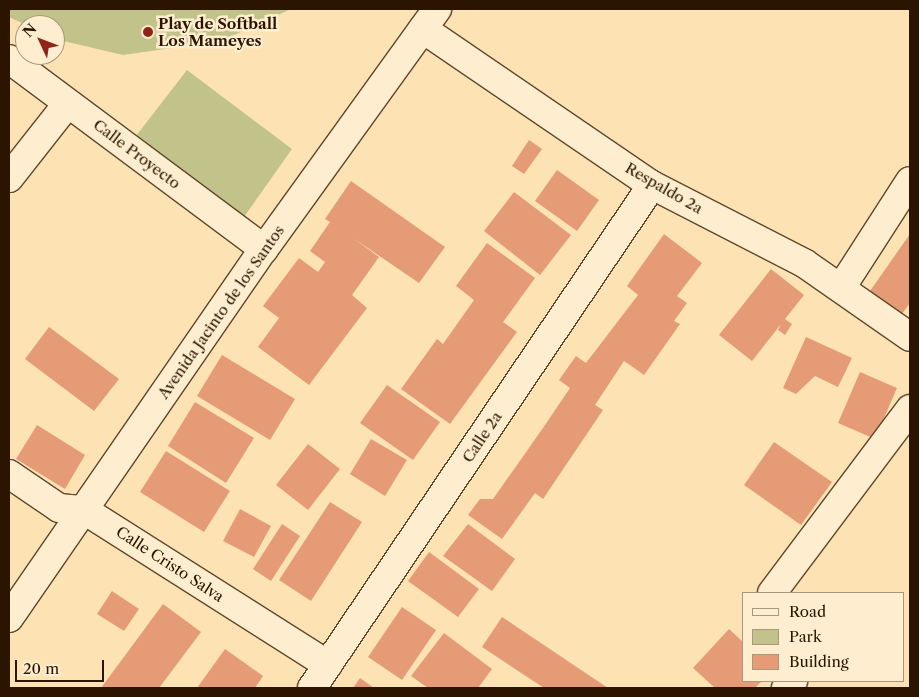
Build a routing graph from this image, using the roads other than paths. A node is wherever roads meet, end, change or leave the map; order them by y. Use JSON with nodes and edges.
{"nodes":[{"id":1,"x":430,"y":19,"type":"edge"},
{"id":2,"x":9,"y":59,"type":"edge"},
{"id":3,"x":68,"y":103,"type":"junction"},
{"id":4,"x":9,"y":178,"type":"edge"},
{"id":5,"x":910,"y":181,"type":"edge"},
{"id":6,"x":652,"y":185,"type":"junction"},
{"id":7,"x":264,"y":249,"type":"junction"},
{"id":8,"x":841,"y":288,"type":"junction"},
{"id":9,"x":910,"y":337,"type":"edge"},
{"id":10,"x":910,"y":409,"type":"edge"},
{"id":11,"x":9,"y":474,"type":"edge"},
{"id":12,"x":84,"y":510,"type":"junction"},
{"id":13,"x":773,"y":592,"type":"edge"},
{"id":14,"x":9,"y":618,"type":"edge"},
{"id":15,"x":328,"y":665,"type":"junction"},
{"id":16,"x":312,"y":688,"type":"edge"}],
"edges":[{"from":1,"to":6,"type":"street","name":"Respaldo 2a"},
{"from":1,"to":7,"type":"street","name":"Avenida Jacinto de los Santos"},
{"from":2,"to":3,"type":"street","name":"Calle Proyecto"},
{"from":3,"to":4,"type":"street"},
{"from":3,"to":7,"type":"street","name":"Calle Proyecto"},
{"from":5,"to":8,"type":"street"},
{"from":6,"to":8,"type":"street","name":"Respaldo 2a"},
{"from":6,"to":15,"type":"street","name":"Calle 2a"},
{"from":7,"to":12,"type":"street","name":"Avenida Jacinto de los Santos"},
{"from":8,"to":9,"type":"street","name":"Respaldo 2a"},
{"from":10,"to":13,"type":"street"},
{"from":11,"to":12,"type":"street","name":"Calle Cristo Salva"},
{"from":12,"to":14,"type":"street","name":"Avenida Jacinto de los Santos"},
{"from":12,"to":15,"type":"street","name":"Calle Cristo Salva"},
{"from":15,"to":16,"type":"street","name":"Calle 2a"}]}
